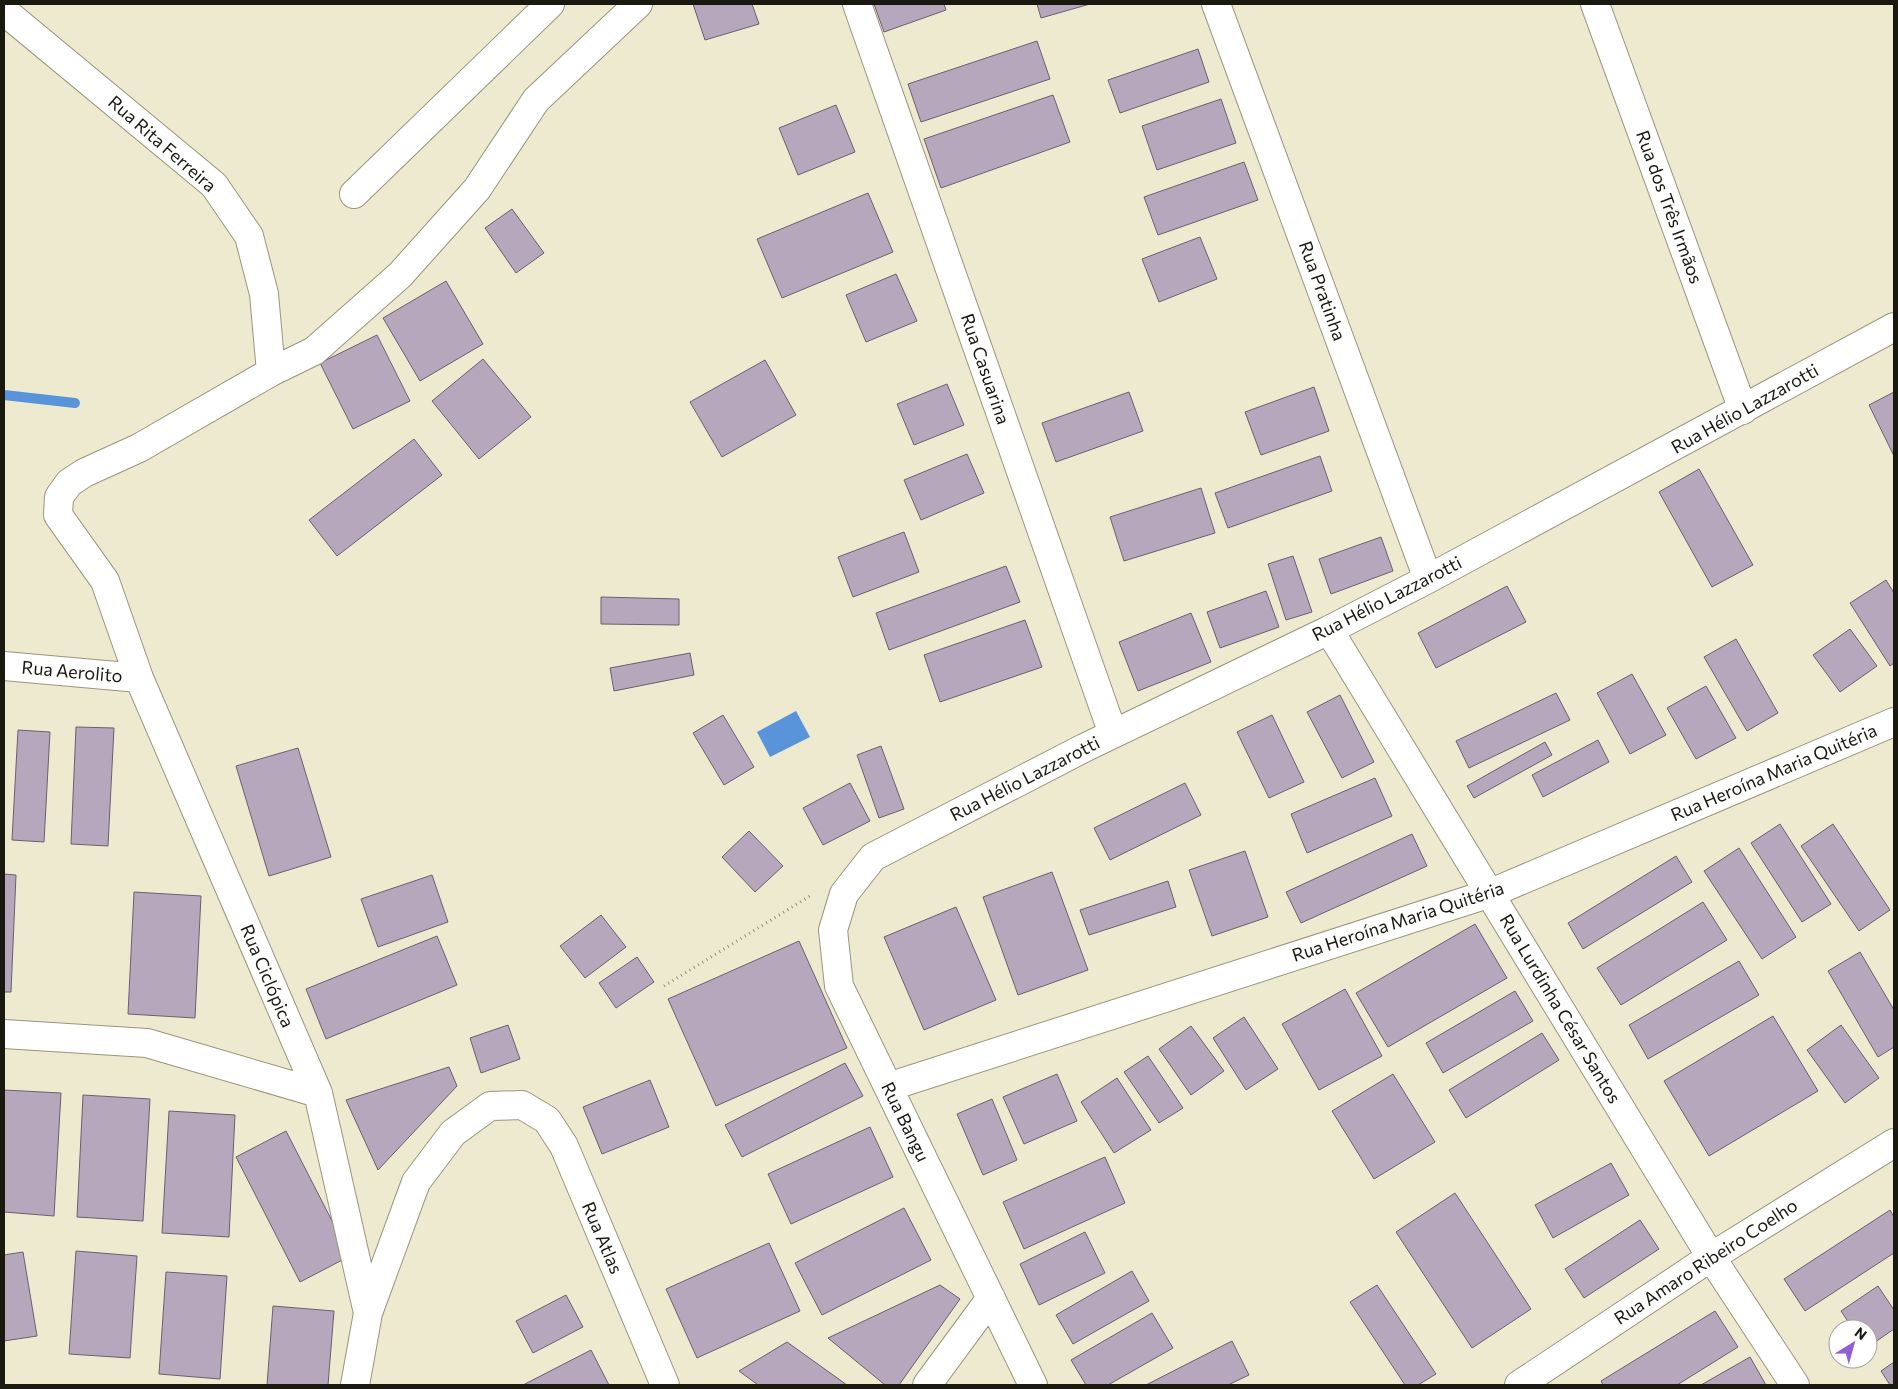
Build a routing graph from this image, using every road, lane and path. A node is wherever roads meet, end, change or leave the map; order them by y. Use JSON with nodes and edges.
{"nodes":[{"id":1,"x":550,"y":4,"type":"edge"},
{"id":2,"x":638,"y":4,"type":"edge"},
{"id":3,"x":857,"y":4,"type":"edge"},
{"id":4,"x":1216,"y":4,"type":"edge"},
{"id":5,"x":1595,"y":4,"type":"edge"},
{"id":6,"x":4,"y":11,"type":"edge"},
{"id":7,"x":354,"y":194,"type":"dead end"},
{"id":8,"x":1894,"y":327,"type":"edge"},
{"id":9,"x":271,"y":372,"type":"junction"},
{"id":10,"x":1743,"y":410,"type":"junction"},
{"id":11,"x":1428,"y":579,"type":"junction"},
{"id":12,"x":1329,"y":630,"type":"junction"},
{"id":13,"x":4,"y":666,"type":"edge"},
{"id":14,"x":139,"y":678,"type":"junction"},
{"id":15,"x":1894,"y":722,"type":"edge"},
{"id":16,"x":1113,"y":734,"type":"junction"},
{"id":17,"x":874,"y":857,"type":"joint"},
{"id":18,"x":815,"y":893,"type":"dead end"},
{"id":19,"x":1491,"y":893,"type":"junction"},
{"id":20,"x":664,"y":986,"type":"dead end"},
{"id":21,"x":4,"y":1034,"type":"edge"},
{"id":22,"x":888,"y":1087,"type":"junction"},
{"id":23,"x":318,"y":1093,"type":"junction"},
{"id":24,"x":1894,"y":1142,"type":"edge"},
{"id":25,"x":1711,"y":1257,"type":"junction"},
{"id":26,"x":991,"y":1298,"type":"junction"},
{"id":27,"x":368,"y":1314,"type":"junction"},
{"id":28,"x":355,"y":1385,"type":"edge"},
{"id":29,"x":664,"y":1385,"type":"edge"},
{"id":30,"x":927,"y":1385,"type":"edge"},
{"id":31,"x":1033,"y":1385,"type":"edge"},
{"id":32,"x":1519,"y":1385,"type":"edge"},
{"id":33,"x":1795,"y":1385,"type":"edge"}],
"edges":[{"from":1,"to":7,"type":"street"},
{"from":2,"to":9,"type":"street","name":"Rua Ciclópica"},
{"from":3,"to":16,"type":"street","name":"Rua Casuarina"},
{"from":4,"to":11,"type":"street","name":"Rua Pratinha"},
{"from":5,"to":10,"type":"street","name":"Rua dos Três Irmãos"},
{"from":6,"to":9,"type":"street","name":"Rua Rita Ferreira"},
{"from":8,"to":10,"type":"street","name":"Rua Hélio Lazzarotti"},
{"from":9,"to":14,"type":"street","name":"Rua Ciclópica"},
{"from":10,"to":11,"type":"street","name":"Rua Hélio Lazzarotti"},
{"from":11,"to":12,"type":"street","name":"Rua Hélio Lazzarotti"},
{"from":12,"to":16,"type":"street","name":"Rua Hélio Lazzarotti"},
{"from":12,"to":19,"type":"street","name":"Rua Lurdinha César Santos"},
{"from":13,"to":14,"type":"street","name":"Rua Aerolito"},
{"from":14,"to":23,"type":"street","name":"Rua Ciclópica"},
{"from":15,"to":19,"type":"street","name":"Rua Heroína Maria Quitéria"},
{"from":16,"to":17,"type":"street","name":"Rua Hélio Lazzarotti"},
{"from":17,"to":22,"type":"street","name":"Rua Bangu"},
{"from":18,"to":20,"type":"path"},
{"from":19,"to":22,"type":"street","name":"Rua Heroína Maria Quitéria"},
{"from":19,"to":25,"type":"street","name":"Rua Lurdinha César Santos"},
{"from":21,"to":23,"type":"street"},
{"from":22,"to":26,"type":"street","name":"Rua Bangu"},
{"from":23,"to":27,"type":"street","name":"Rua Ciclópica"},
{"from":24,"to":25,"type":"street","name":"Rua Amaro Ribeiro Coelho"},
{"from":25,"to":32,"type":"street","name":"Rua Amaro Ribeiro Coelho"},
{"from":25,"to":33,"type":"street","name":"Rua Lurdinha César Santos"},
{"from":26,"to":30,"type":"street"},
{"from":26,"to":31,"type":"street","name":"Rua Bangu"},
{"from":27,"to":28,"type":"street","name":"Rua Ciclópica"},
{"from":27,"to":29,"type":"street","name":"Rua Atlas"}]}
